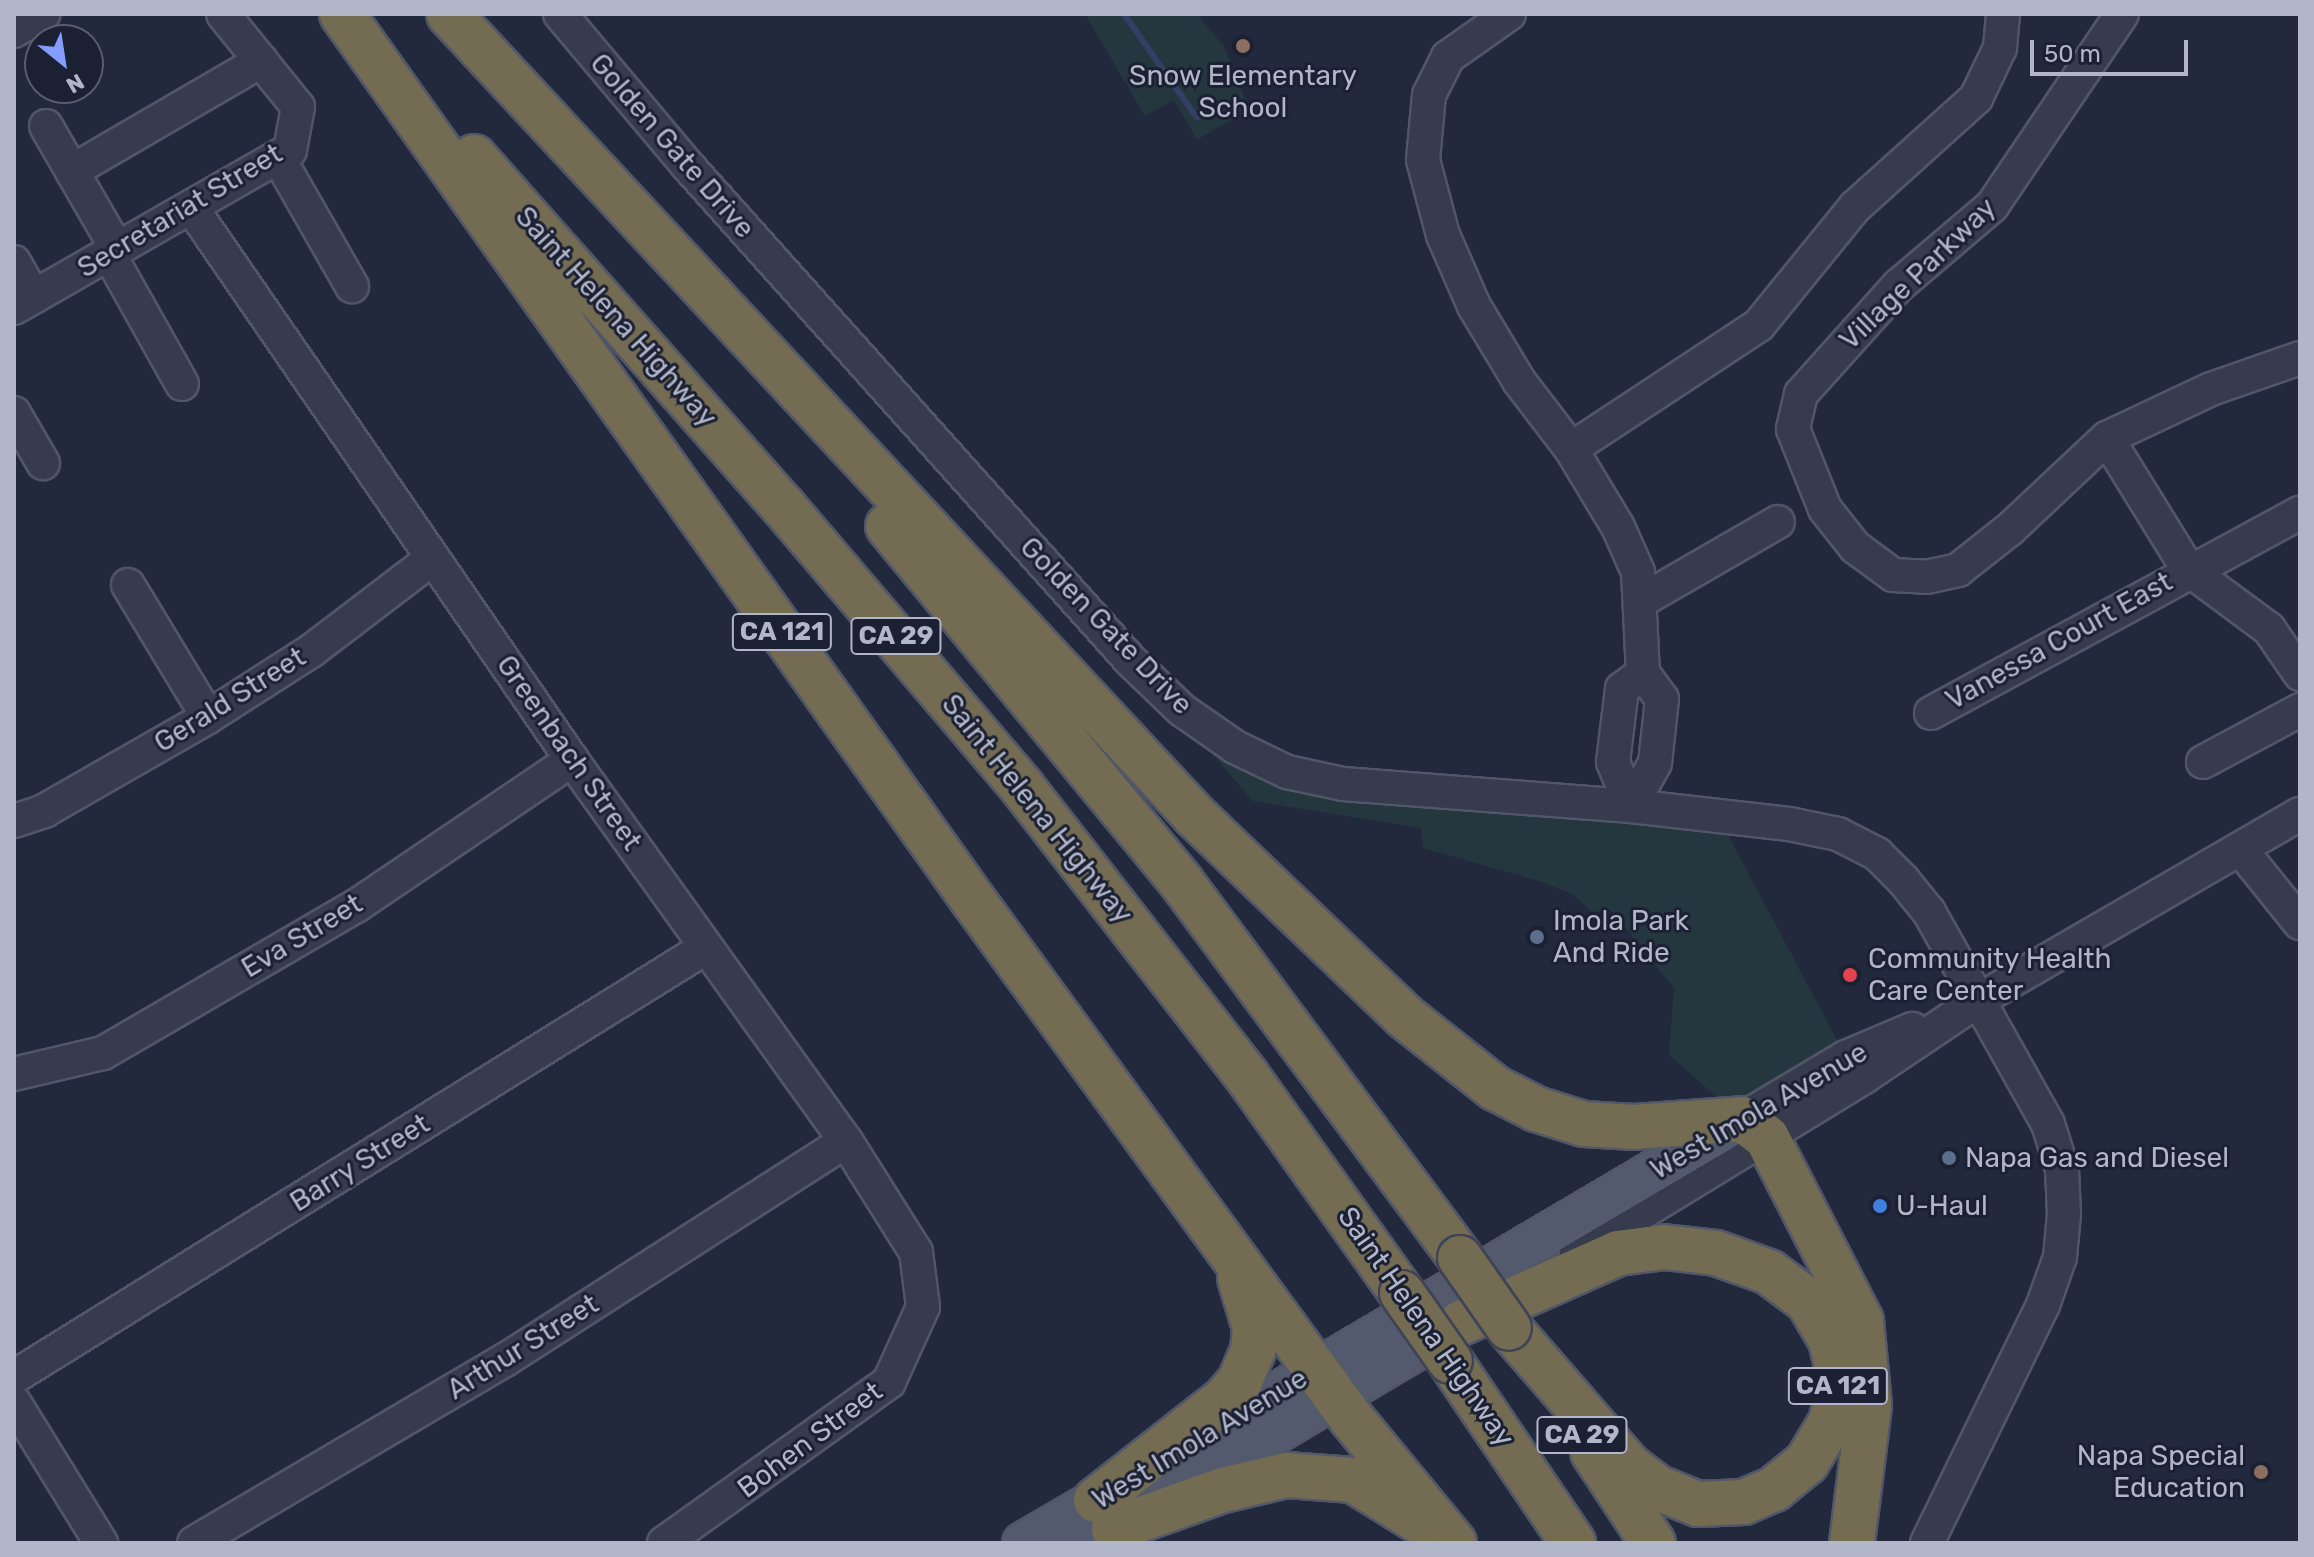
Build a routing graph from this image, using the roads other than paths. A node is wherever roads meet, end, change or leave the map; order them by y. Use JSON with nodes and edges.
{"nodes":[{"id":1,"x":44,"y":14,"type":"edge"},
{"id":2,"x":223,"y":14,"type":"edge"},
{"id":3,"x":345,"y":14,"type":"edge"},
{"id":4,"x":447,"y":14,"type":"edge"},
{"id":5,"x":560,"y":14,"type":"edge"},
{"id":6,"x":1509,"y":14,"type":"edge"},
{"id":7,"x":2003,"y":14,"type":"edge"},
{"id":8,"x":2122,"y":14,"type":"edge"},
{"id":9,"x":14,"y":31,"type":"edge"},
{"id":10,"x":261,"y":61,"type":"junction"},
{"id":11,"x":46,"y":126,"type":"dead end"},
{"id":12,"x":278,"y":157,"type":"junction"},
{"id":13,"x":72,"y":171,"type":"junction"},
{"id":14,"x":191,"y":207,"type":"junction"},
{"id":15,"x":113,"y":252,"type":"junction"},
{"id":16,"x":14,"y":262,"type":"edge"},
{"id":17,"x":352,"y":286,"type":"dead end"},
{"id":18,"x":24,"y":303,"type":"edge"},
{"id":19,"x":2300,"y":358,"type":"edge"},
{"id":20,"x":182,"y":384,"type":"dead end"},
{"id":21,"x":14,"y":413,"type":"edge"},
{"id":22,"x":2107,"y":438,"type":"junction"},
{"id":23,"x":1571,"y":449,"type":"junction"},
{"id":24,"x":43,"y":463,"type":"dead end"},
{"id":25,"x":2300,"y":513,"type":"edge"},
{"id":26,"x":1778,"y":522,"type":"dead end"},
{"id":27,"x":433,"y":558,"type":"junction"},
{"id":28,"x":2188,"y":569,"type":"junction"},
{"id":29,"x":128,"y":585,"type":"dead end"},
{"id":30,"x":1641,"y":601,"type":"junction"},
{"id":31,"x":2300,"y":674,"type":"edge"},
{"id":32,"x":2300,"y":710,"type":"edge"},
{"id":33,"x":1931,"y":713,"type":"dead end"},
{"id":34,"x":208,"y":717,"type":"junction"},
{"id":35,"x":572,"y":760,"type":"junction"},
{"id":36,"x":2203,"y":762,"type":"dead end"},
{"id":37,"x":1631,"y":806,"type":"junction"},
{"id":38,"x":2300,"y":814,"type":"edge"},
{"id":39,"x":14,"y":821,"type":"edge"},
{"id":40,"x":2241,"y":850,"type":"junction"},
{"id":41,"x":2300,"y":923,"type":"edge"},
{"id":42,"x":705,"y":948,"type":"junction"},
{"id":43,"x":1977,"y":1001,"type":"junction"},
{"id":44,"x":14,"y":1074,"type":"edge"},
{"id":45,"x":1755,"y":1129,"type":"junction"},
{"id":46,"x":846,"y":1141,"type":"junction"},
{"id":47,"x":1226,"y":1247,"type":"junction"},
{"id":48,"x":923,"y":1307,"type":"joint"},
{"id":49,"x":1509,"y":1328,"type":"junction"},
{"id":50,"x":1456,"y":1342,"type":"junction"},
{"id":51,"x":14,"y":1377,"type":"edge"},
{"id":52,"x":1326,"y":1384,"type":"junction"},
{"id":53,"x":14,"y":1402,"type":"edge"},
{"id":54,"x":1100,"y":1524,"type":"edge"},
{"id":55,"x":101,"y":1543,"type":"edge"},
{"id":56,"x":194,"y":1543,"type":"edge"},
{"id":57,"x":664,"y":1543,"type":"edge"},
{"id":58,"x":1023,"y":1543,"type":"edge"},
{"id":59,"x":1445,"y":1543,"type":"edge"},
{"id":60,"x":1454,"y":1543,"type":"edge"},
{"id":61,"x":1573,"y":1543,"type":"edge"},
{"id":62,"x":1653,"y":1543,"type":"edge"},
{"id":63,"x":1852,"y":1543,"type":"edge"},
{"id":64,"x":1927,"y":1543,"type":"edge"}],
"edges":[{"from":1,"to":9,"type":"street"},
{"from":2,"to":10,"type":"street","name":"Secretariat Street"},
{"from":3,"to":47,"type":"highway","number":"CA 121"},
{"from":3,"to":50,"type":"highway","name":"Saint Helena Highway","number":"CA 29","bridge":true},
{"from":4,"to":45,"type":"highway"},
{"from":4,"to":49,"type":"highway","number":"CA 29","bridge":true},
{"from":5,"to":37,"type":"street","name":"Golden Gate Drive"},
{"from":6,"to":23,"type":"street"},
{"from":7,"to":23,"type":"street"},
{"from":8,"to":22,"type":"street","name":"Village Parkway"},
{"from":10,"to":12,"type":"street","name":"Secretariat Street"},
{"from":10,"to":13,"type":"street"},
{"from":11,"to":13,"type":"street"},
{"from":12,"to":14,"type":"street","name":"Secretariat Street"},
{"from":12,"to":17,"type":"street"},
{"from":13,"to":15,"type":"street"},
{"from":14,"to":15,"type":"street","name":"Secretariat Street"},
{"from":14,"to":27,"type":"street","name":"Greenbach Street"},
{"from":15,"to":18,"type":"street","name":"Secretariat Street"},
{"from":15,"to":20,"type":"street"},
{"from":16,"to":18,"type":"street"},
{"from":19,"to":22,"type":"street","name":"Village Parkway"},
{"from":21,"to":24,"type":"street"},
{"from":22,"to":28,"type":"street"},
{"from":23,"to":30,"type":"street"},
{"from":25,"to":28,"type":"street","name":"Vanessa Court East"},
{"from":26,"to":30,"type":"street"},
{"from":27,"to":34,"type":"street","name":"Gerald Street"},
{"from":27,"to":35,"type":"street","name":"Greenbach Street"},
{"from":28,"to":31,"type":"street"},
{"from":28,"to":33,"type":"street","name":"Vanessa Court East"},
{"from":29,"to":34,"type":"street"},
{"from":30,"to":37,"type":"street"},
{"from":32,"to":36,"type":"street"},
{"from":34,"to":39,"type":"street","name":"Gerald Street"},
{"from":35,"to":42,"type":"street","name":"Greenbach Street"},
{"from":35,"to":44,"type":"street","name":"Eva Street"},
{"from":37,"to":43,"type":"street","name":"Golden Gate Drive"},
{"from":38,"to":40,"type":"street","name":"West Imola Avenue"},
{"from":40,"to":41,"type":"street"},
{"from":40,"to":43,"type":"street","name":"West Imola Avenue"},
{"from":42,"to":46,"type":"street","name":"Greenbach Street"},
{"from":42,"to":51,"type":"street","name":"Barry Street"},
{"from":43,"to":45,"type":"street","name":"West Imola Avenue"},
{"from":43,"to":64,"type":"street","name":"Golden Gate Drive"},
{"from":45,"to":50,"type":"street","name":"West Imola Avenue"},
{"from":45,"to":52,"type":"main road","name":"West Imola Avenue"},
{"from":45,"to":63,"type":"highway"},
{"from":46,"to":48,"type":"street","name":"Greenbach Street"},
{"from":46,"to":56,"type":"street","name":"Arthur Street"},
{"from":47,"to":52,"type":"highway"},
{"from":47,"to":54,"type":"highway","number":"CA 121"},
{"from":48,"to":57,"type":"street","name":"Bohen Street"},
{"from":49,"to":50,"type":"highway","number":"CA 121"},
{"from":49,"to":62,"type":"highway","number":"CA 29"},
{"from":50,"to":52,"type":"main road","name":"West Imola Avenue","number":"CA 121"},
{"from":50,"to":61,"type":"highway","name":"Saint Helena Highway","number":"CA 29"},
{"from":52,"to":54,"type":"main road","name":"West Imola Avenue","number":"CA 121"},
{"from":52,"to":60,"type":"highway"},
{"from":53,"to":55,"type":"street"},
{"from":54,"to":58,"type":"main road","name":"West Imola Avenue","number":"CA 121"},
{"from":54,"to":59,"type":"highway"}]}
